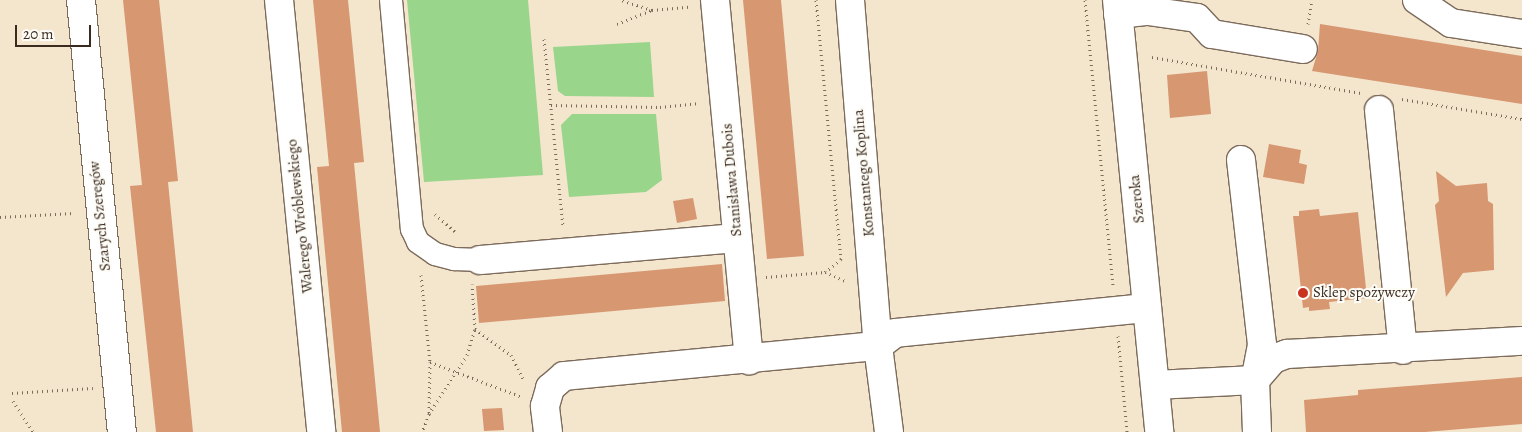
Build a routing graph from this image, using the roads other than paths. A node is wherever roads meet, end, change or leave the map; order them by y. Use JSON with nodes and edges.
{"nodes":[{"id":1,"x":81,"y":0,"type":"edge"},
{"id":2,"x":279,"y":0,"type":"edge"},
{"id":3,"x":391,"y":0,"type":"edge"},
{"id":4,"x":715,"y":0,"type":"edge"},
{"id":5,"x":850,"y":0,"type":"edge"},
{"id":6,"x":1417,"y":0,"type":"edge"},
{"id":7,"x":1118,"y":7,"type":"edge"},
{"id":8,"x":1198,"y":9,"type":"edge"},
{"id":9,"x":1522,"y":34,"type":"edge"},
{"id":10,"x":1303,"y":49,"type":"dead end"},
{"id":11,"x":1380,"y":101,"type":"road end"},
{"id":12,"x":1241,"y":160,"type":"dead end"},
{"id":13,"x":737,"y":238,"type":"junction"},
{"id":14,"x":475,"y":260,"type":"joint"},
{"id":15,"x":1147,"y":308,"type":"junction"},
{"id":16,"x":1522,"y":341,"type":"edge"},
{"id":17,"x":878,"y":346,"type":"junction"},
{"id":18,"x":1403,"y":350,"type":"junction"},
{"id":19,"x":749,"y":360,"type":"junction"},
{"id":20,"x":1255,"y":380,"type":"junction"},
{"id":21,"x":1155,"y":385,"type":"junction"},
{"id":22,"x":541,"y":413,"type":"edge"},
{"id":23,"x":122,"y":432,"type":"edge"},
{"id":24,"x":321,"y":432,"type":"edge"},
{"id":25,"x":888,"y":432,"type":"edge"},
{"id":26,"x":1159,"y":432,"type":"edge"},
{"id":27,"x":1257,"y":432,"type":"edge"}],
"edges":[{"from":1,"to":23,"type":"street","name":"Szarych Szeregów"},
{"from":2,"to":24,"type":"street","name":"Walerego Wróblewskiego"},
{"from":3,"to":14,"type":"street"},
{"from":4,"to":13,"type":"street","name":"Stanisława Dubois"},
{"from":5,"to":17,"type":"street","name":"Konstantego Koplina"},
{"from":6,"to":9,"type":"street"},
{"from":7,"to":8,"type":"street","name":"Szeroka"},
{"from":7,"to":15,"type":"street","name":"Szeroka"},
{"from":8,"to":10,"type":"street","name":"Szeroka"},
{"from":11,"to":18,"type":"street"},
{"from":12,"to":20,"type":"street"},
{"from":13,"to":14,"type":"street"},
{"from":13,"to":19,"type":"street","name":"Stanisława Dubois"},
{"from":15,"to":17,"type":"street"},
{"from":15,"to":21,"type":"street","name":"Szeroka"},
{"from":16,"to":18,"type":"street"},
{"from":17,"to":19,"type":"street"},
{"from":17,"to":25,"type":"street","name":"Konstantego Koplina"},
{"from":18,"to":20,"type":"street"},
{"from":19,"to":22,"type":"street"},
{"from":20,"to":21,"type":"street"},
{"from":20,"to":27,"type":"street"},
{"from":21,"to":26,"type":"street","name":"Szeroka"}]}
